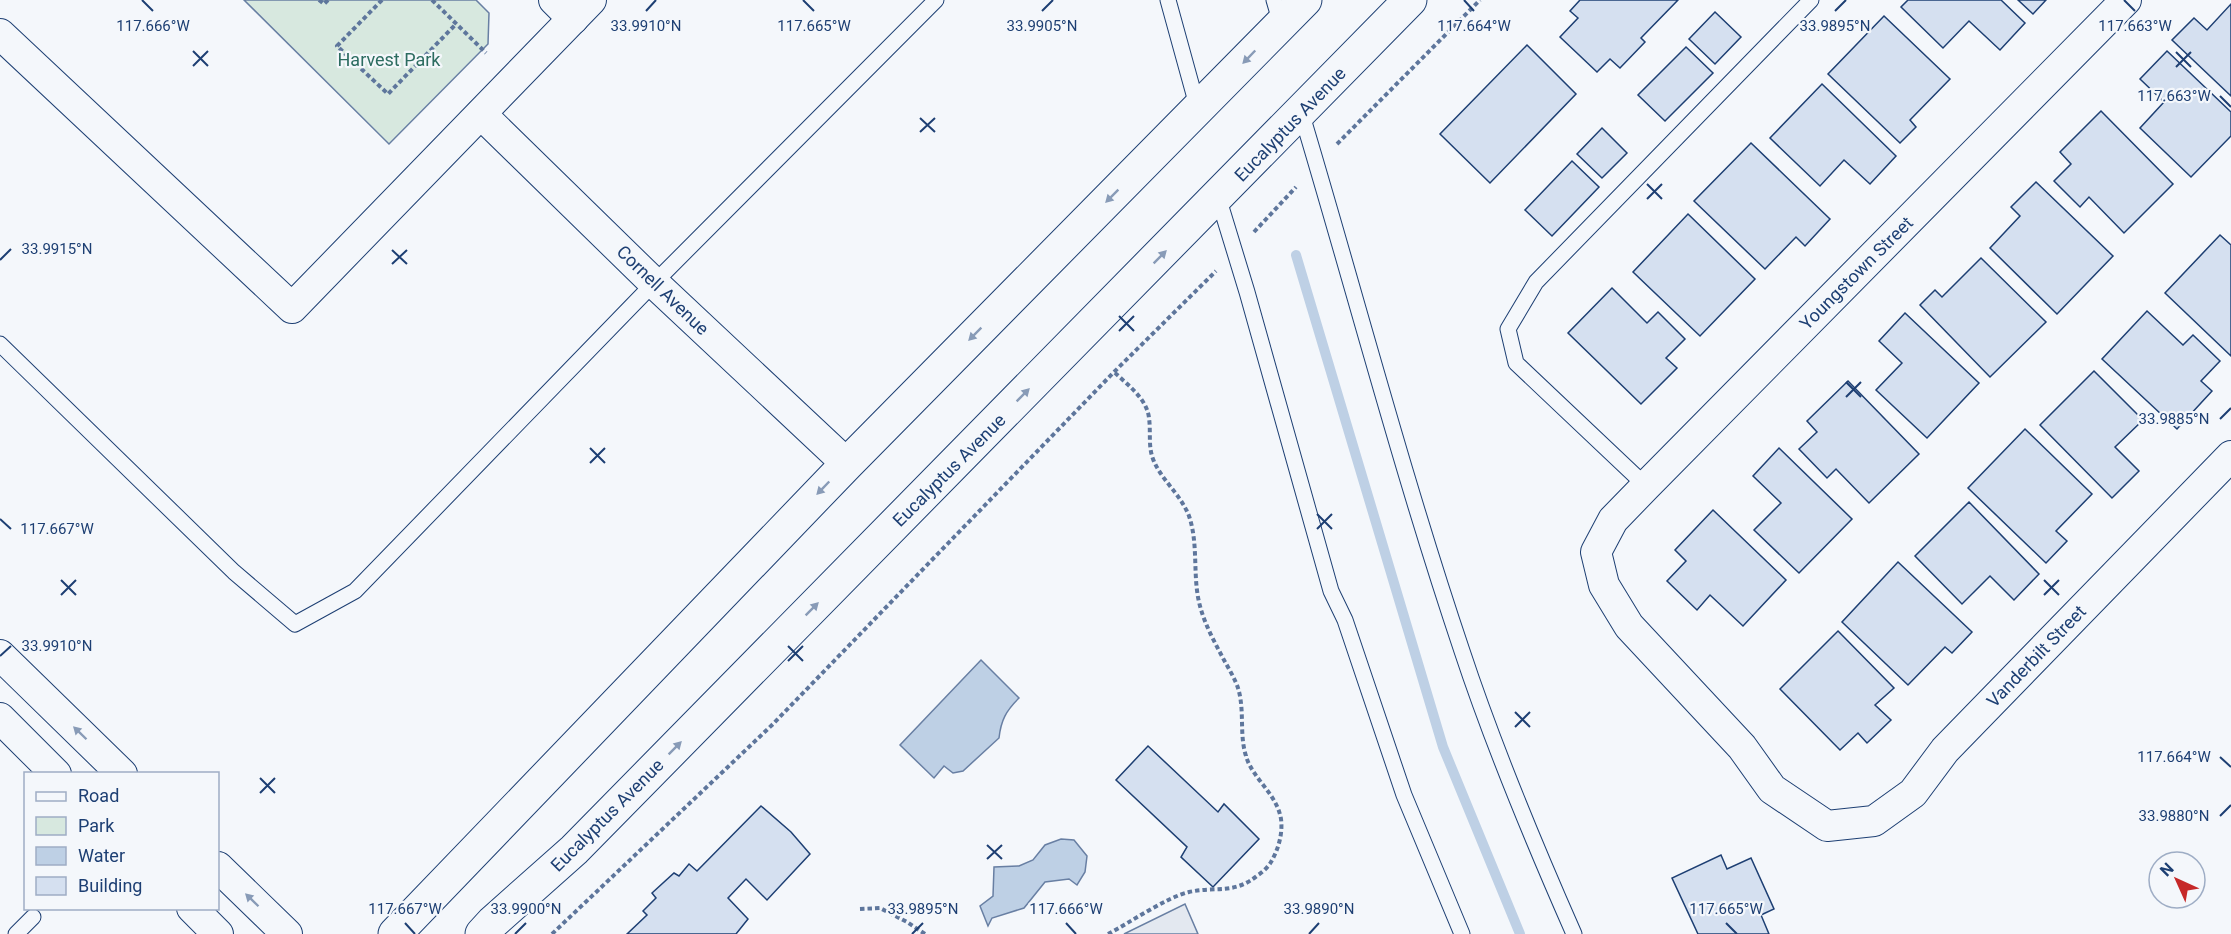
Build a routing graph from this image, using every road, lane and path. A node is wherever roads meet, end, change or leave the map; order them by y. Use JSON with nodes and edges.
{"nodes":[{"id":1,"x":319,"y":0,"type":"edge"},
{"id":2,"x":328,"y":0,"type":"edge"},
{"id":3,"x":382,"y":0,"type":"edge"},
{"id":4,"x":432,"y":0,"type":"edge"},
{"id":5,"x":936,"y":0,"type":"edge"},
{"id":6,"x":1168,"y":0,"type":"edge"},
{"id":7,"x":1305,"y":0,"type":"edge"},
{"id":8,"x":1410,"y":0,"type":"edge"},
{"id":9,"x":1480,"y":0,"type":"edge"},
{"id":10,"x":1811,"y":0,"type":"edge"},
{"id":11,"x":2126,"y":0,"type":"edge"},
{"id":12,"x":573,"y":6,"type":"edge"},
{"id":13,"x":1277,"y":12,"type":"edge"},
{"id":14,"x":456,"y":24,"type":"junction"},
{"id":15,"x":0,"y":34,"type":"edge"},
{"id":16,"x":486,"y":53,"type":"dead end"},
{"id":17,"x":1198,"y":109,"type":"junction"},
{"id":18,"x":1301,"y":112,"type":"junction"},
{"id":19,"x":481,"y":114,"type":"junction"},
{"id":20,"x":1317,"y":164,"type":"junction"},
{"id":21,"x":1218,"y":197,"type":"junction"},
{"id":22,"x":1235,"y":252,"type":"junction"},
{"id":23,"x":654,"y":283,"type":"junction"},
{"id":24,"x":0,"y":344,"type":"edge"},
{"id":25,"x":1114,"y":372,"type":"junction"},
{"id":26,"x":2231,"y":456,"type":"edge"},
{"id":27,"x":847,"y":464,"type":"junction"},
{"id":28,"x":1646,"y":486,"type":"junction"},
{"id":29,"x":1596,"y":552,"type":"joint"},
{"id":30,"x":0,"y":655,"type":"edge"},
{"id":31,"x":0,"y":718,"type":"edge"},
{"id":32,"x":54,"y":772,"type":"edge"},
{"id":33,"x":120,"y":772,"type":"edge"},
{"id":34,"x":219,"y":868,"type":"edge"},
{"id":35,"x":861,"y":909,"type":"dead end"},
{"id":36,"x":193,"y":910,"type":"edge"},
{"id":37,"x":33,"y":917,"type":"dead end"},
{"id":38,"x":16,"y":934,"type":"edge"},
{"id":39,"x":218,"y":934,"type":"edge"},
{"id":40,"x":287,"y":934,"type":"edge"},
{"id":41,"x":395,"y":934,"type":"edge"},
{"id":42,"x":482,"y":934,"type":"edge"},
{"id":43,"x":552,"y":934,"type":"edge"},
{"id":44,"x":925,"y":934,"type":"edge"},
{"id":45,"x":1108,"y":934,"type":"edge"},
{"id":46,"x":1462,"y":934,"type":"edge"},
{"id":47,"x":1574,"y":934,"type":"edge"}],
"edges":[{"from":1,"to":2,"type":"path"},
{"from":3,"to":14,"type":"path"},
{"from":4,"to":14,"type":"path"},
{"from":5,"to":23,"type":"lane"},
{"from":6,"to":17,"type":"lane"},
{"from":7,"to":13,"type":"street"},
{"from":8,"to":18,"type":"street","name":"Eucalyptus Avenue"},
{"from":9,"to":20,"type":"path"},
{"from":10,"to":28,"type":"lane"},
{"from":11,"to":28,"type":"street","name":"Youngstown Street"},
{"from":12,"to":19,"type":"street"},
{"from":13,"to":17,"type":"street","one_way":true},
{"from":14,"to":16,"type":"path"},
{"from":15,"to":19,"type":"street"},
{"from":17,"to":27,"type":"street","one_way":true},
{"from":18,"to":20,"type":"lane"},
{"from":18,"to":21,"type":"street","name":"Eucalyptus Avenue"},
{"from":19,"to":23,"type":"street","name":"Cornell Avenue"},
{"from":20,"to":22,"type":"path"},
{"from":20,"to":47,"type":"lane"},
{"from":21,"to":22,"type":"lane"},
{"from":42,"to":21,"type":"street","name":"Eucalyptus Avenue","one_way":true},
{"from":22,"to":25,"type":"path"},
{"from":22,"to":46,"type":"lane"},
{"from":23,"to":24,"type":"lane"},
{"from":23,"to":27,"type":"street","name":"Cornell Avenue"},
{"from":25,"to":43,"type":"path"},
{"from":25,"to":45,"type":"path"},
{"from":26,"to":29,"type":"street","name":"Vanderbilt Street"},
{"from":27,"to":41,"type":"street","one_way":true},
{"from":28,"to":29,"type":"street","name":"Youngstown Street"},
{"from":33,"to":30,"type":"street","one_way":true},
{"from":31,"to":32,"type":"street"},
{"from":40,"to":34,"type":"street","one_way":true},
{"from":35,"to":44,"type":"path"},
{"from":36,"to":39,"type":"street"},
{"from":37,"to":38,"type":"lane"}]}
